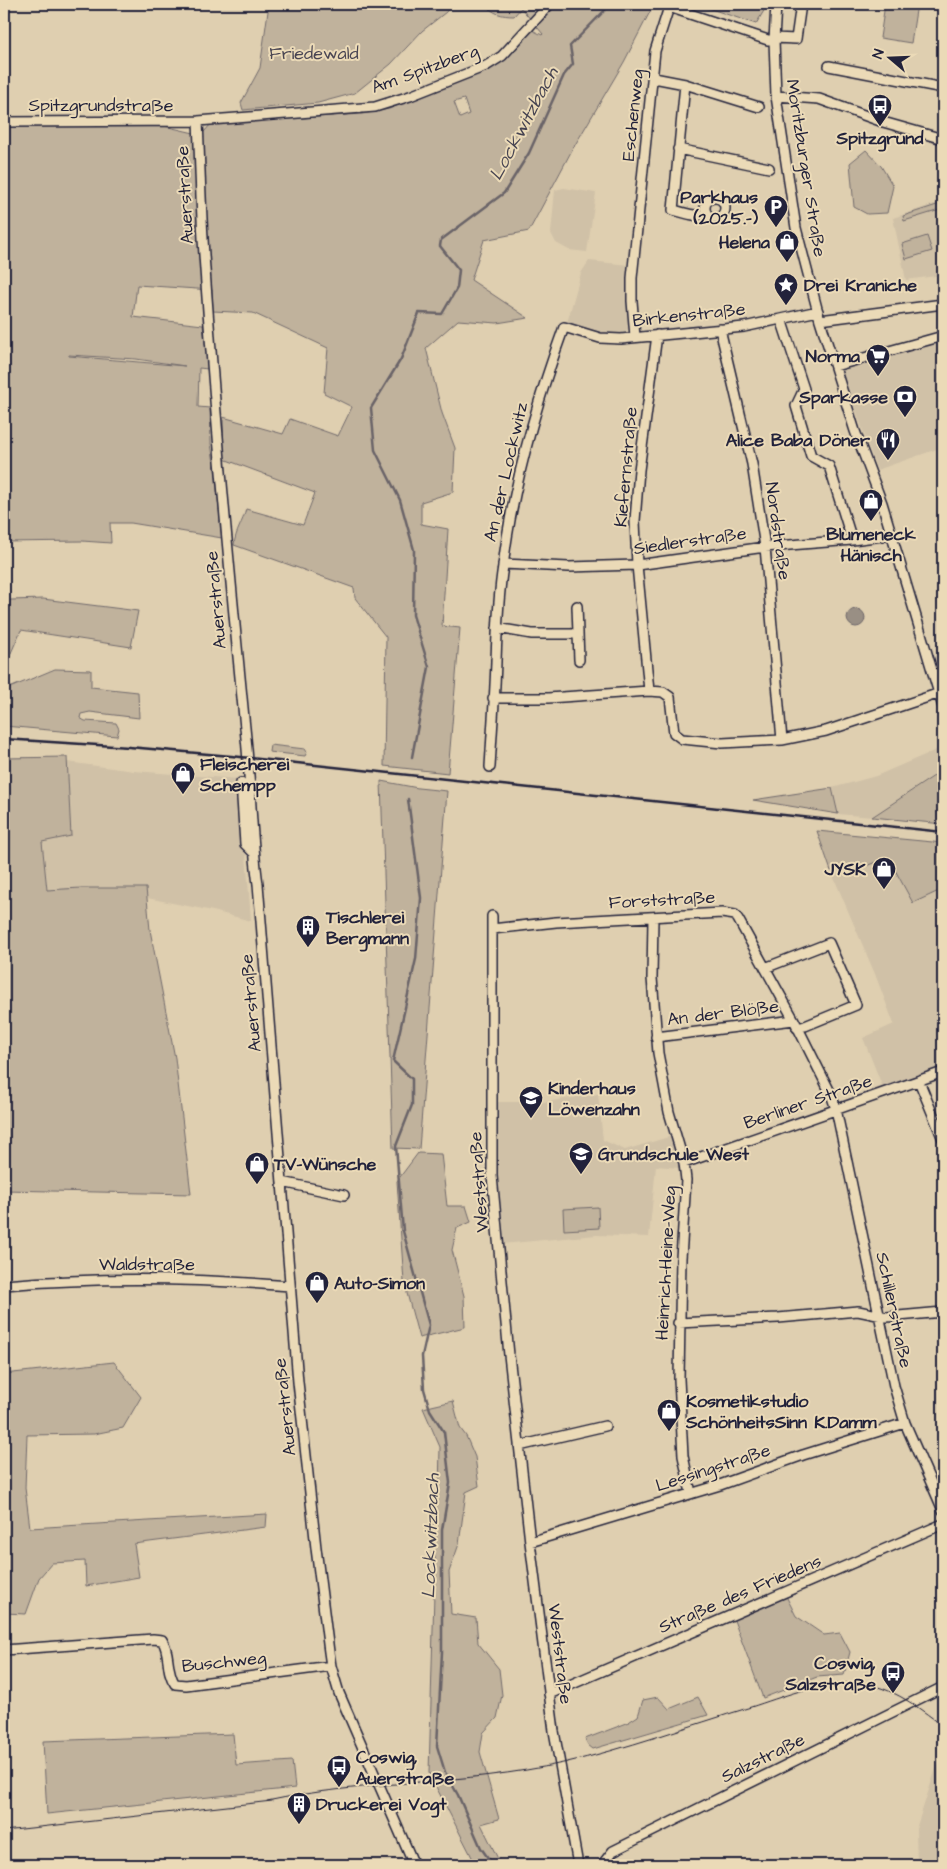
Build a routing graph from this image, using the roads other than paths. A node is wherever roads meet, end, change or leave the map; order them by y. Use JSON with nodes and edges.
{"nodes":[{"id":1,"x":550,"y":4,"type":"edge"},
{"id":2,"x":776,"y":4,"type":"edge"},
{"id":3,"x":801,"y":4,"type":"edge"},
{"id":4,"x":774,"y":39,"type":"junction"},
{"id":5,"x":829,"y":66,"type":"dead end"},
{"id":6,"x":654,"y":78,"type":"junction"},
{"id":7,"x":685,"y":84,"type":"junction"},
{"id":8,"x":943,"y":88,"type":"edge"},
{"id":9,"x":776,"y":96,"type":"junction"},
{"id":10,"x":759,"y":107,"type":"dead end"},
{"id":11,"x":198,"y":121,"type":"junction"},
{"id":12,"x":4,"y":122,"type":"edge"},
{"id":13,"x":943,"y":139,"type":"edge"},
{"id":14,"x":678,"y":149,"type":"junction"},
{"id":15,"x":769,"y":168,"type":"dead end"},
{"id":16,"x":706,"y":213,"type":"dead end"},
{"id":17,"x":943,"y":304,"type":"edge"},
{"id":18,"x":819,"y":316,"type":"junction"},
{"id":19,"x":780,"y":319,"type":"junction"},
{"id":20,"x":564,"y":327,"type":"joint"},
{"id":21,"x":720,"y":329,"type":"junction"},
{"id":22,"x":657,"y":335,"type":"junction"},
{"id":23,"x":943,"y":336,"type":"edge"},
{"id":24,"x":635,"y":337,"type":"junction"},
{"id":25,"x":835,"y":366,"type":"junction"},
{"id":26,"x":890,"y":534,"type":"junction"},
{"id":27,"x":852,"y":540,"type":"junction"},
{"id":28,"x":766,"y":547,"type":"junction"},
{"id":29,"x":503,"y":564,"type":"junction"},
{"id":30,"x":637,"y":565,"type":"junction"},
{"id":31,"x":577,"y":606,"type":"dead end"},
{"id":32,"x":497,"y":628,"type":"junction"},
{"id":33,"x":576,"y":634,"type":"junction"},
{"id":34,"x":578,"y":660,"type":"dead end"},
{"id":35,"x":649,"y":691,"type":"junction"},
{"id":36,"x":941,"y":692,"type":"edge"},
{"id":37,"x":493,"y":698,"type":"junction"},
{"id":38,"x":943,"y":707,"type":"edge"},
{"id":39,"x":782,"y":740,"type":"junction"},
{"id":40,"x":490,"y":767,"type":"dead end"},
{"id":41,"x":240,"y":783,"type":"dead end"},
{"id":42,"x":253,"y":852,"type":"junction"},
{"id":43,"x":492,"y":916,"type":"dead end"},
{"id":44,"x":653,"y":918,"type":"junction"},
{"id":45,"x":492,"y":929,"type":"junction"},
{"id":46,"x":765,"y":968,"type":"junction"},
{"id":47,"x":795,"y":1024,"type":"junction"},
{"id":48,"x":656,"y":1037,"type":"junction"},
{"id":49,"x":943,"y":1072,"type":"edge"},
{"id":50,"x":919,"y":1081,"type":"junction"},
{"id":51,"x":836,"y":1109,"type":"junction"},
{"id":52,"x":943,"y":1139,"type":"edge"},
{"id":53,"x":684,"y":1163,"type":"junction"},
{"id":54,"x":282,"y":1182,"type":"junction"},
{"id":55,"x":344,"y":1195,"type":"dead end"},
{"id":56,"x":4,"y":1285,"type":"edge"},
{"id":57,"x":290,"y":1286,"type":"junction"},
{"id":58,"x":943,"y":1312,"type":"edge"},
{"id":59,"x":878,"y":1315,"type":"junction"},
{"id":60,"x":678,"y":1323,"type":"junction"},
{"id":61,"x":906,"y":1423,"type":"junction"},
{"id":62,"x":605,"y":1426,"type":"dead end"},
{"id":63,"x":519,"y":1446,"type":"junction"},
{"id":64,"x":691,"y":1493,"type":"junction"},
{"id":65,"x":943,"y":1510,"type":"edge"},
{"id":66,"x":943,"y":1524,"type":"edge"},
{"id":67,"x":530,"y":1542,"type":"junction"},
{"id":68,"x":4,"y":1650,"type":"edge"},
{"id":69,"x":331,"y":1666,"type":"junction"},
{"id":70,"x":943,"y":1687,"type":"edge"},
{"id":71,"x":549,"y":1694,"type":"junction"},
{"id":72,"x":414,"y":1865,"type":"edge"},
{"id":73,"x":578,"y":1865,"type":"edge"},
{"id":74,"x":602,"y":1865,"type":"edge"}],
"edges":[{"from":1,"to":11,"type":"street","name":"Am Spitzberg"},
{"from":2,"to":4,"type":"street","name":"Moritzburger Straße"},
{"from":3,"to":4,"type":"street"},
{"from":4,"to":6,"type":"street","name":"Eschenweg"},
{"from":4,"to":9,"type":"street","name":"Moritzburger Straße"},
{"from":5,"to":8,"type":"street"},
{"from":6,"to":7,"type":"street"},
{"from":6,"to":24,"type":"street","name":"Eschenweg"},
{"from":7,"to":10,"type":"street"},
{"from":7,"to":14,"type":"street"},
{"from":9,"to":13,"type":"street"},
{"from":9,"to":18,"type":"street","name":"Moritzburger Straße"},
{"from":11,"to":12,"type":"street","name":"Spitzgrundstraße"},
{"from":11,"to":42,"type":"street","name":"Auerstraße"},
{"from":14,"to":15,"type":"street"},
{"from":14,"to":16,"type":"street"},
{"from":17,"to":18,"type":"street","name":"Birkenstraße"},
{"from":18,"to":19,"type":"street","name":"Birkenstraße"},
{"from":18,"to":25,"type":"street","name":"Moritzburger Straße"},
{"from":19,"to":21,"type":"street","name":"Birkenstraße"},
{"from":19,"to":27,"type":"street"},
{"from":20,"to":24,"type":"street","name":"Birkenstraße"},
{"from":20,"to":29,"type":"street","name":"An der Lockwitz"},
{"from":21,"to":22,"type":"street","name":"Birkenstraße"},
{"from":21,"to":28,"type":"street","name":"Nordstraße"},
{"from":22,"to":24,"type":"street","name":"Birkenstraße"},
{"from":22,"to":30,"type":"street","name":"Kiefernstraße"},
{"from":23,"to":25,"type":"street"},
{"from":25,"to":26,"type":"street","name":"Moritzburger Straße"},
{"from":26,"to":27,"type":"street","name":"Siedlerstraße"},
{"from":26,"to":36,"type":"street","name":"Moritzburger Straße"},
{"from":27,"to":28,"type":"street","name":"Siedlerstraße"},
{"from":28,"to":30,"type":"street","name":"Siedlerstraße"},
{"from":28,"to":39,"type":"street","name":"Nordstraße"},
{"from":29,"to":30,"type":"street","name":"Siedlerstraße"},
{"from":29,"to":32,"type":"street","name":"An der Lockwitz"},
{"from":30,"to":35,"type":"street","name":"Kiefernstraße"},
{"from":31,"to":33,"type":"street"},
{"from":32,"to":33,"type":"street"},
{"from":32,"to":37,"type":"street","name":"An der Lockwitz"},
{"from":33,"to":34,"type":"street"},
{"from":35,"to":37,"type":"street"},
{"from":35,"to":39,"type":"street"},
{"from":36,"to":38,"type":"street","name":"Moritzburger Straße"},
{"from":36,"to":39,"type":"street"},
{"from":37,"to":40,"type":"street","name":"An der Lockwitz"},
{"from":41,"to":42,"type":"street"},
{"from":42,"to":54,"type":"street","name":"Auerstraße"},
{"from":43,"to":45,"type":"street","name":"Weststraße"},
{"from":44,"to":45,"type":"street","name":"Forststraße"},
{"from":44,"to":46,"type":"street","name":"Forststraße"},
{"from":44,"to":48,"type":"street","name":"Heinrich-Heine-Weg"},
{"from":45,"to":63,"type":"street","name":"Weststraße"},
{"from":46,"to":47,"type":"street","name":"Forststraße"},
{"from":46,"to":47,"type":"street","name":"An der Blöße"},
{"from":47,"to":48,"type":"street","name":"An der Blöße"},
{"from":47,"to":51,"type":"street","name":"Forststraße"},
{"from":48,"to":53,"type":"street","name":"Heinrich-Heine-Weg"},
{"from":49,"to":50,"type":"street","name":"Berliner Straße"},
{"from":50,"to":51,"type":"street","name":"Berliner Straße"},
{"from":50,"to":52,"type":"street"},
{"from":51,"to":53,"type":"street","name":"Berliner Straße"},
{"from":51,"to":59,"type":"street","name":"Schillerstraße"},
{"from":53,"to":60,"type":"street","name":"Heinrich-Heine-Weg"},
{"from":54,"to":55,"type":"street"},
{"from":54,"to":57,"type":"street","name":"Auerstraße"},
{"from":56,"to":57,"type":"street","name":"Waldstraße"},
{"from":57,"to":69,"type":"street","name":"Auerstraße"},
{"from":58,"to":59,"type":"street"},
{"from":59,"to":60,"type":"street"},
{"from":59,"to":61,"type":"street","name":"Schillerstraße"},
{"from":60,"to":64,"type":"street","name":"Heinrich-Heine-Weg"},
{"from":61,"to":64,"type":"street","name":"Lessingstraße"},
{"from":61,"to":65,"type":"street","name":"Schillerstraße"},
{"from":62,"to":63,"type":"street"},
{"from":63,"to":67,"type":"street","name":"Weststraße"},
{"from":64,"to":67,"type":"street","name":"Lessingstraße"},
{"from":66,"to":71,"type":"street","name":"Straße des Friedens"},
{"from":67,"to":71,"type":"street","name":"Weststraße"},
{"from":68,"to":69,"type":"street","name":"Buschweg"},
{"from":69,"to":72,"type":"street","name":"Auerstraße"},
{"from":70,"to":74,"type":"street","name":"Salzstraße"},
{"from":71,"to":73,"type":"street","name":"Weststraße"}]}
